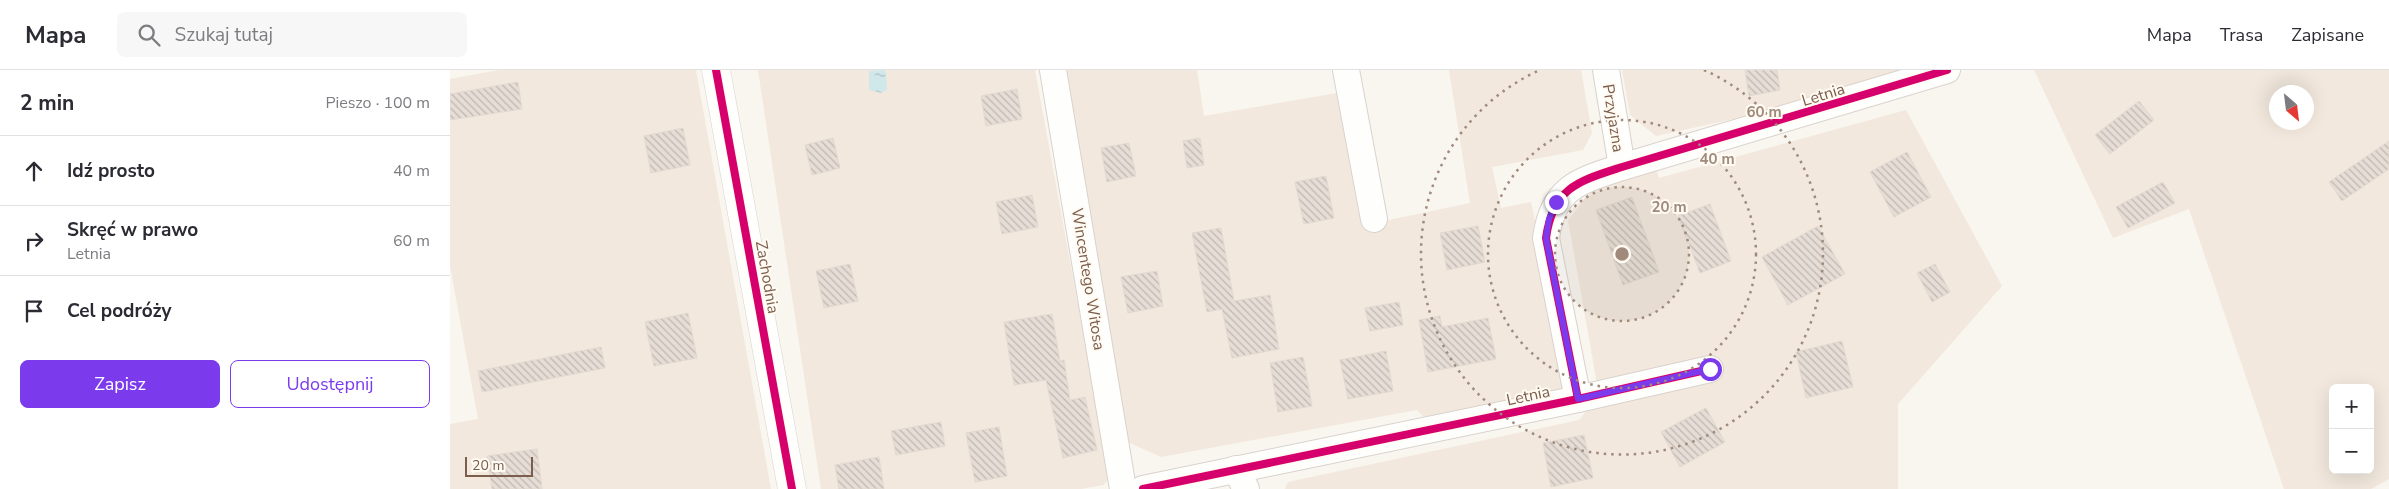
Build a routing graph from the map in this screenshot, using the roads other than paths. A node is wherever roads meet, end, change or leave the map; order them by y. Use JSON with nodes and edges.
{"nodes":[{"id":1,"x":716,"y":70,"type":"edge"},
{"id":2,"x":1053,"y":70,"type":"edge"},
{"id":3,"x":1346,"y":70,"type":"edge"},
{"id":4,"x":1606,"y":70,"type":"edge"},
{"id":5,"x":1947,"y":70,"type":"edge"},
{"id":6,"x":1622,"y":167,"type":"junction"},
{"id":7,"x":1374,"y":219,"type":"dead end"},
{"id":8,"x":1710,"y":369,"type":"dead end"},
{"id":9,"x":1578,"y":399,"type":"junction"},
{"id":10,"x":1241,"y":479,"type":"edge"},
{"id":11,"x":792,"y":489,"type":"edge"},
{"id":12,"x":1123,"y":489,"type":"edge"},
{"id":13,"x":1143,"y":489,"type":"edge"}],
"edges":[{"from":1,"to":11,"type":"street","name":"Zachodnia"},
{"from":2,"to":12,"type":"street","name":"Wincentego Witosa"},
{"from":3,"to":7,"type":"street"},
{"from":4,"to":6,"type":"street","name":"Przyjazna"},
{"from":5,"to":6,"type":"street","name":"Letnia"},
{"from":6,"to":9,"type":"street","name":"Letnia"},
{"from":8,"to":9,"type":"street"},
{"from":9,"to":10,"type":"street","name":"Letnia"},
{"from":10,"to":13,"type":"street","name":"Letnia"}]}
